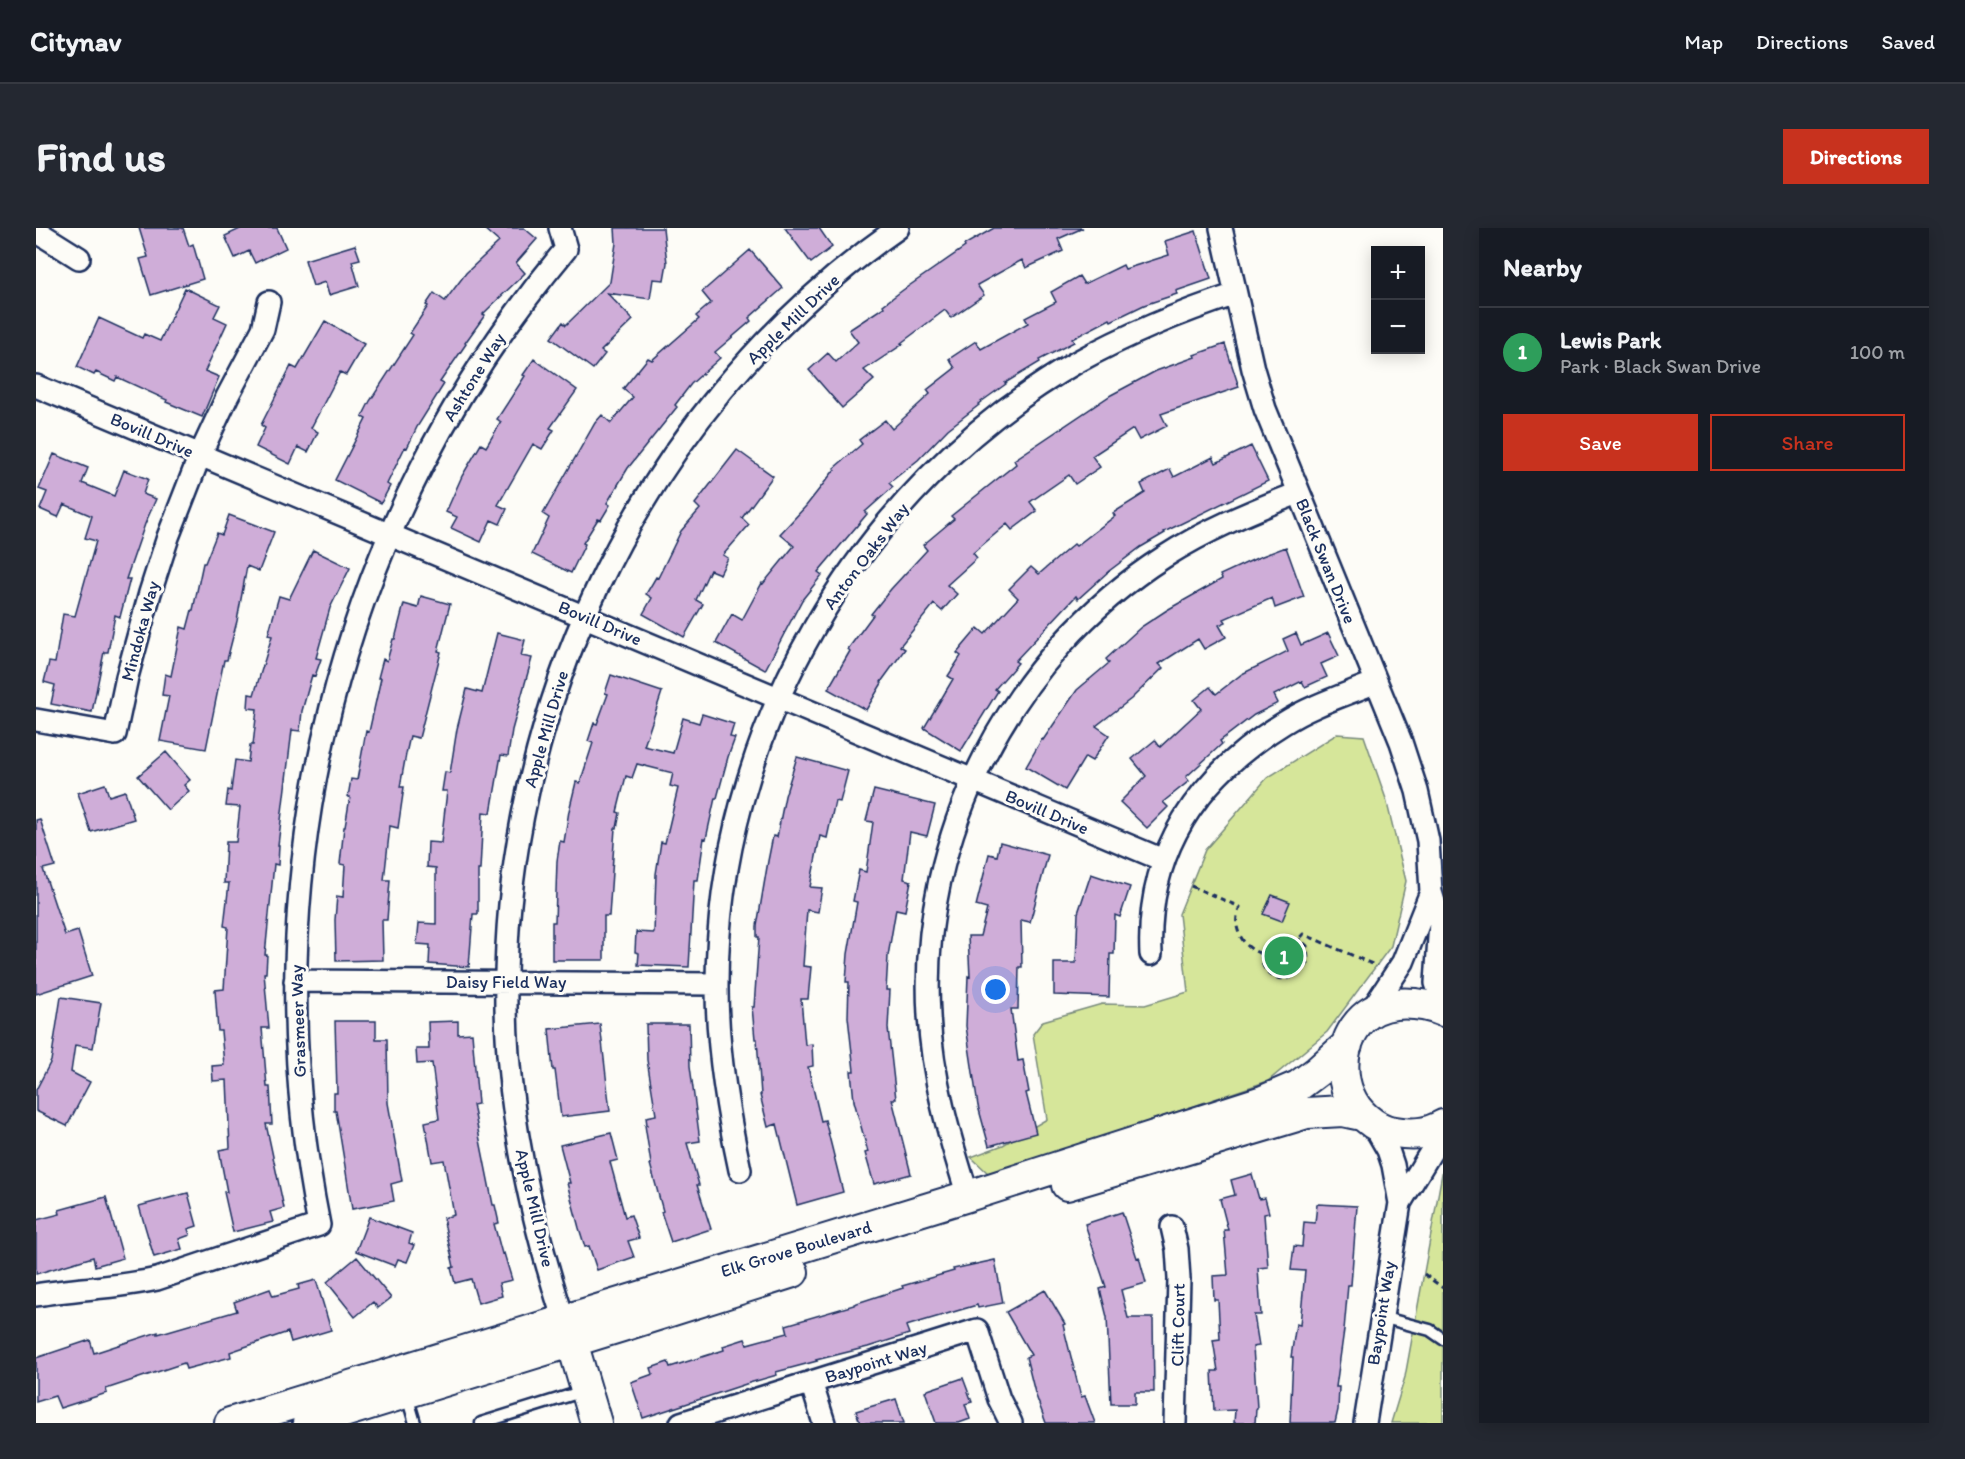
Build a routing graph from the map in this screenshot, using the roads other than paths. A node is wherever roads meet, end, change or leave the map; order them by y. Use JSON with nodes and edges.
{"nodes":[{"id":1,"x":560,"y":228,"type":"edge"},
{"id":2,"x":1221,"y":228,"type":"edge"},
{"id":3,"x":36,"y":231,"type":"edge"},
{"id":4,"x":887,"y":231,"type":"edge"},
{"id":5,"x":79,"y":258,"type":"dead end"},
{"id":6,"x":1236,"y":294,"type":"junction"},
{"id":7,"x":269,"y":302,"type":"dead end"},
{"id":8,"x":36,"y":386,"type":"edge"},
{"id":9,"x":201,"y":455,"type":"junction"},
{"id":10,"x":1298,"y":493,"type":"junction"},
{"id":11,"x":389,"y":534,"type":"junction"},
{"id":12,"x":583,"y":616,"type":"junction"},
{"id":13,"x":1376,"y":682,"type":"junction"},
{"id":14,"x":778,"y":698,"type":"junction"},
{"id":15,"x":36,"y":720,"type":"edge"},
{"id":16,"x":972,"y":780,"type":"junction"},
{"id":17,"x":1163,"y":860,"type":"junction"},
{"id":18,"x":1431,"y":892,"type":"junction"},
{"id":19,"x":1151,"y":954,"type":"dead end"},
{"id":20,"x":295,"y":981,"type":"junction"},
{"id":21,"x":506,"y":982,"type":"junction"},
{"id":22,"x":717,"y":984,"type":"junction"},
{"id":23,"x":1443,"y":1003,"type":"edge"},
{"id":24,"x":1443,"y":1011,"type":"edge"},
{"id":25,"x":1369,"y":1014,"type":"junction"},
{"id":26,"x":1347,"y":1045,"type":"junction"},
{"id":27,"x":1367,"y":1119,"type":"junction"},
{"id":28,"x":1443,"y":1125,"type":"edge"},
{"id":29,"x":1443,"y":1132,"type":"edge"},
{"id":30,"x":740,"y":1170,"type":"dead end"},
{"id":31,"x":968,"y":1196,"type":"junction"},
{"id":32,"x":1400,"y":1203,"type":"junction"},
{"id":33,"x":1172,"y":1227,"type":"dead end"},
{"id":34,"x":36,"y":1295,"type":"edge"},
{"id":35,"x":1381,"y":1317,"type":"junction"},
{"id":36,"x":568,"y":1331,"type":"junction"},
{"id":37,"x":1443,"y":1339,"type":"edge"},
{"id":38,"x":811,"y":1382,"type":"junction"},
{"id":39,"x":586,"y":1390,"type":"junction"},
{"id":40,"x":406,"y":1393,"type":"junction"},
{"id":41,"x":230,"y":1423,"type":"edge"},
{"id":42,"x":308,"y":1423,"type":"edge"},
{"id":43,"x":415,"y":1423,"type":"edge"},
{"id":44,"x":481,"y":1423,"type":"edge"},
{"id":45,"x":596,"y":1423,"type":"edge"},
{"id":46,"x":681,"y":1423,"type":"edge"},
{"id":47,"x":824,"y":1423,"type":"edge"},
{"id":48,"x":1011,"y":1423,"type":"edge"},
{"id":49,"x":1175,"y":1423,"type":"edge"},
{"id":50,"x":1365,"y":1423,"type":"edge"}],
"edges":[{"from":1,"to":11,"type":"street","name":"Ashtone Way"},
{"from":2,"to":6,"type":"street","name":"Black Swan Drive"},
{"from":3,"to":5,"type":"street"},
{"from":4,"to":12,"type":"street","name":"Apple Mill Drive"},
{"from":6,"to":10,"type":"street","name":"Black Swan Drive"},
{"from":6,"to":14,"type":"street","name":"Anton Oaks Way"},
{"from":7,"to":9,"type":"street"},
{"from":8,"to":9,"type":"street","name":"Bovill Drive"},
{"from":9,"to":11,"type":"street","name":"Bovill Drive"},
{"from":9,"to":15,"type":"street","name":"Mindoka Way"},
{"from":10,"to":13,"type":"street","name":"Black Swan Drive"},
{"from":10,"to":16,"type":"street"},
{"from":11,"to":12,"type":"street","name":"Bovill Drive"},
{"from":11,"to":20,"type":"street","name":"Grasmeer Way"},
{"from":12,"to":14,"type":"street","name":"Bovill Drive"},
{"from":12,"to":21,"type":"street","name":"Apple Mill Drive"},
{"from":13,"to":17,"type":"street"},
{"from":13,"to":18,"type":"street","name":"Black Swan Drive"},
{"from":14,"to":16,"type":"street","name":"Bovill Drive"},
{"from":14,"to":22,"type":"street","name":"Anton Oaks Way"},
{"from":16,"to":17,"type":"street","name":"Bovill Drive"},
{"from":16,"to":31,"type":"street"},
{"from":17,"to":19,"type":"street"},
{"from":18,"to":23,"type":"street","name":"Black Swan Drive"},
{"from":18,"to":25,"type":"street","name":"Black Swan Drive"},
{"from":20,"to":21,"type":"street","name":"Daisy Field Way"},
{"from":20,"to":34,"type":"street","name":"Grasmeer Way"},
{"from":21,"to":22,"type":"street","name":"Daisy Field Way"},
{"from":21,"to":36,"type":"street","name":"Apple Mill Drive"},
{"from":22,"to":30,"type":"street","name":"Anton Oaks Way"},
{"from":24,"to":25,"type":"main road"},
{"from":25,"to":26,"type":"main road"},
{"from":26,"to":27,"type":"main road"},
{"from":26,"to":31,"type":"main road","name":"Elk Grove Boulevard"},
{"from":27,"to":28,"type":"main road","name":"Elk Grove Boulevard"},
{"from":27,"to":32,"type":"street","name":"Baypoint Way"},
{"from":27,"to":36,"type":"main road","name":"Elk Grove Boulevard"},
{"from":29,"to":32,"type":"street","name":"Baypoint Way"},
{"from":31,"to":36,"type":"main road","name":"Elk Grove Boulevard"},
{"from":32,"to":35,"type":"street","name":"Baypoint Way"},
{"from":33,"to":49,"type":"street","name":"Clift Court"},
{"from":35,"to":37,"type":"lane"},
{"from":35,"to":50,"type":"street","name":"Baypoint Way"},
{"from":36,"to":39,"type":"main road"},
{"from":36,"to":40,"type":"main road","name":"Elk Grove Boulevard"},
{"from":36,"to":41,"type":"main road","name":"Elk Grove Boulevard"},
{"from":38,"to":46,"type":"street","name":"Baypoint Way"},
{"from":38,"to":47,"type":"street"},
{"from":38,"to":48,"type":"street","name":"Baypoint Way"},
{"from":39,"to":44,"type":"lane"},
{"from":39,"to":45,"type":"main road"},
{"from":40,"to":42,"type":"main road","name":"Elk Grove Boulevard"},
{"from":40,"to":43,"type":"lane"}]}
